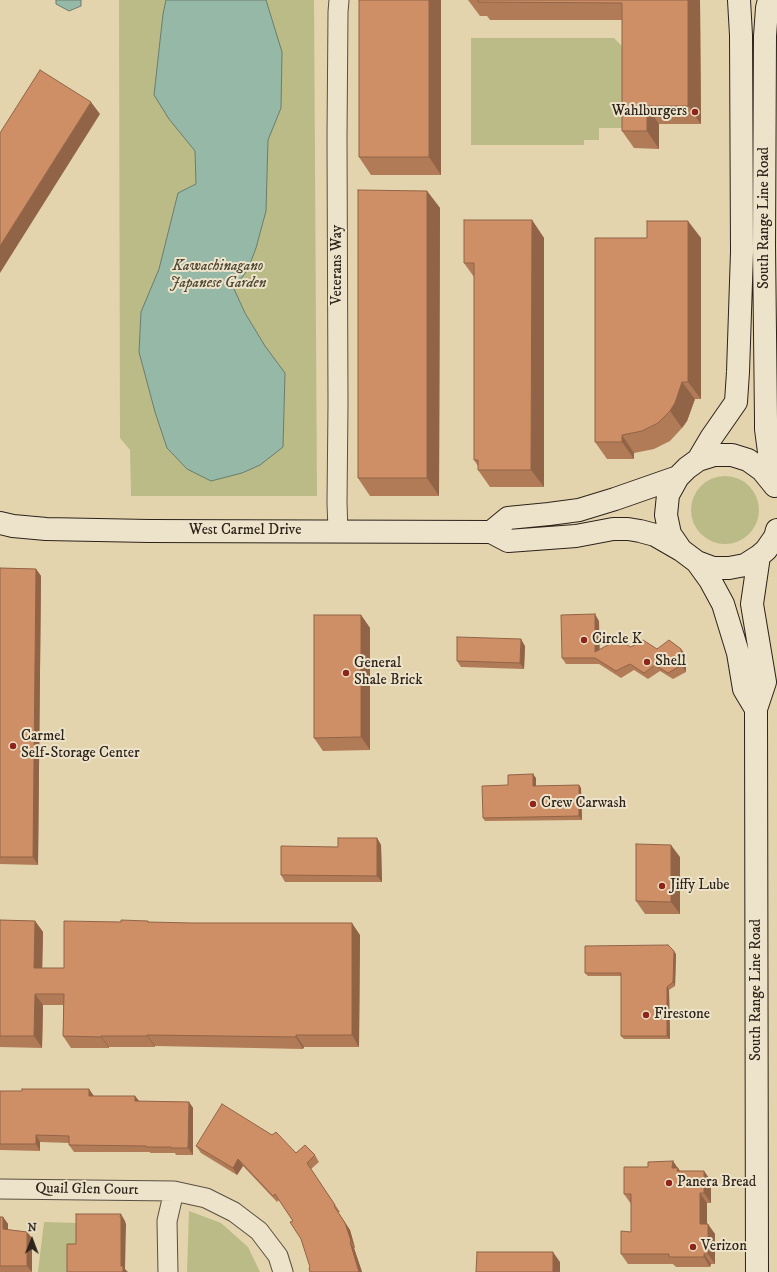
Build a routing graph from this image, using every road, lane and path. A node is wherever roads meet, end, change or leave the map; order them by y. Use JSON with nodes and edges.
{"nodes":[{"id":1,"x":339,"y":0,"type":"edge"},
{"id":2,"x":739,"y":0,"type":"edge"},
{"id":3,"x":769,"y":0,"type":"edge"},
{"id":4,"x":698,"y":460,"type":"junction"},
{"id":5,"x":678,"y":477,"type":"junction"},
{"id":6,"x":775,"y":487,"type":"edge"},
{"id":7,"x":0,"y":523,"type":"edge"},
{"id":8,"x":777,"y":530,"type":"edge"},
{"id":9,"x":338,"y":531,"type":"junction"},
{"id":10,"x":491,"y":532,"type":"junction"},
{"id":11,"x":768,"y":552,"type":"edge"},
{"id":12,"x":689,"y":556,"type":"junction"},
{"id":13,"x":756,"y":709,"type":"junction"},
{"id":14,"x":0,"y":1189,"type":"edge"},
{"id":15,"x":174,"y":1192,"type":"junction"},
{"id":16,"x":168,"y":1272,"type":"edge"},
{"id":17,"x":283,"y":1272,"type":"edge"},
{"id":18,"x":757,"y":1272,"type":"edge"}],
"edges":[{"from":1,"to":9,"type":"street","name":"Veterans Way"},
{"from":2,"to":4,"type":"main road","name":"South Range Line Road"},
{"from":3,"to":6,"type":"main road","name":"South Range Line Road"},
{"from":4,"to":5,"type":"main road"},
{"from":4,"to":6,"type":"main road"},
{"from":5,"to":10,"type":"main road"},
{"from":5,"to":12,"type":"main road"},
{"from":7,"to":9,"type":"main road","name":"West Carmel Drive"},
{"from":8,"to":11,"type":"main road"},
{"from":9,"to":10,"type":"main road","name":"West Carmel Drive"},
{"from":10,"to":12,"type":"main road","name":"West Carmel Drive"},
{"from":11,"to":12,"type":"main road"},
{"from":11,"to":13,"type":"main road","name":"South Range Line Road"},
{"from":12,"to":13,"type":"main road"},
{"from":13,"to":18,"type":"main road","name":"South Range Line Road"},
{"from":14,"to":15,"type":"street","name":"Quail Glen Court"},
{"from":15,"to":16,"type":"street"},
{"from":15,"to":17,"type":"street","name":"Quail Glen Court"}]}
